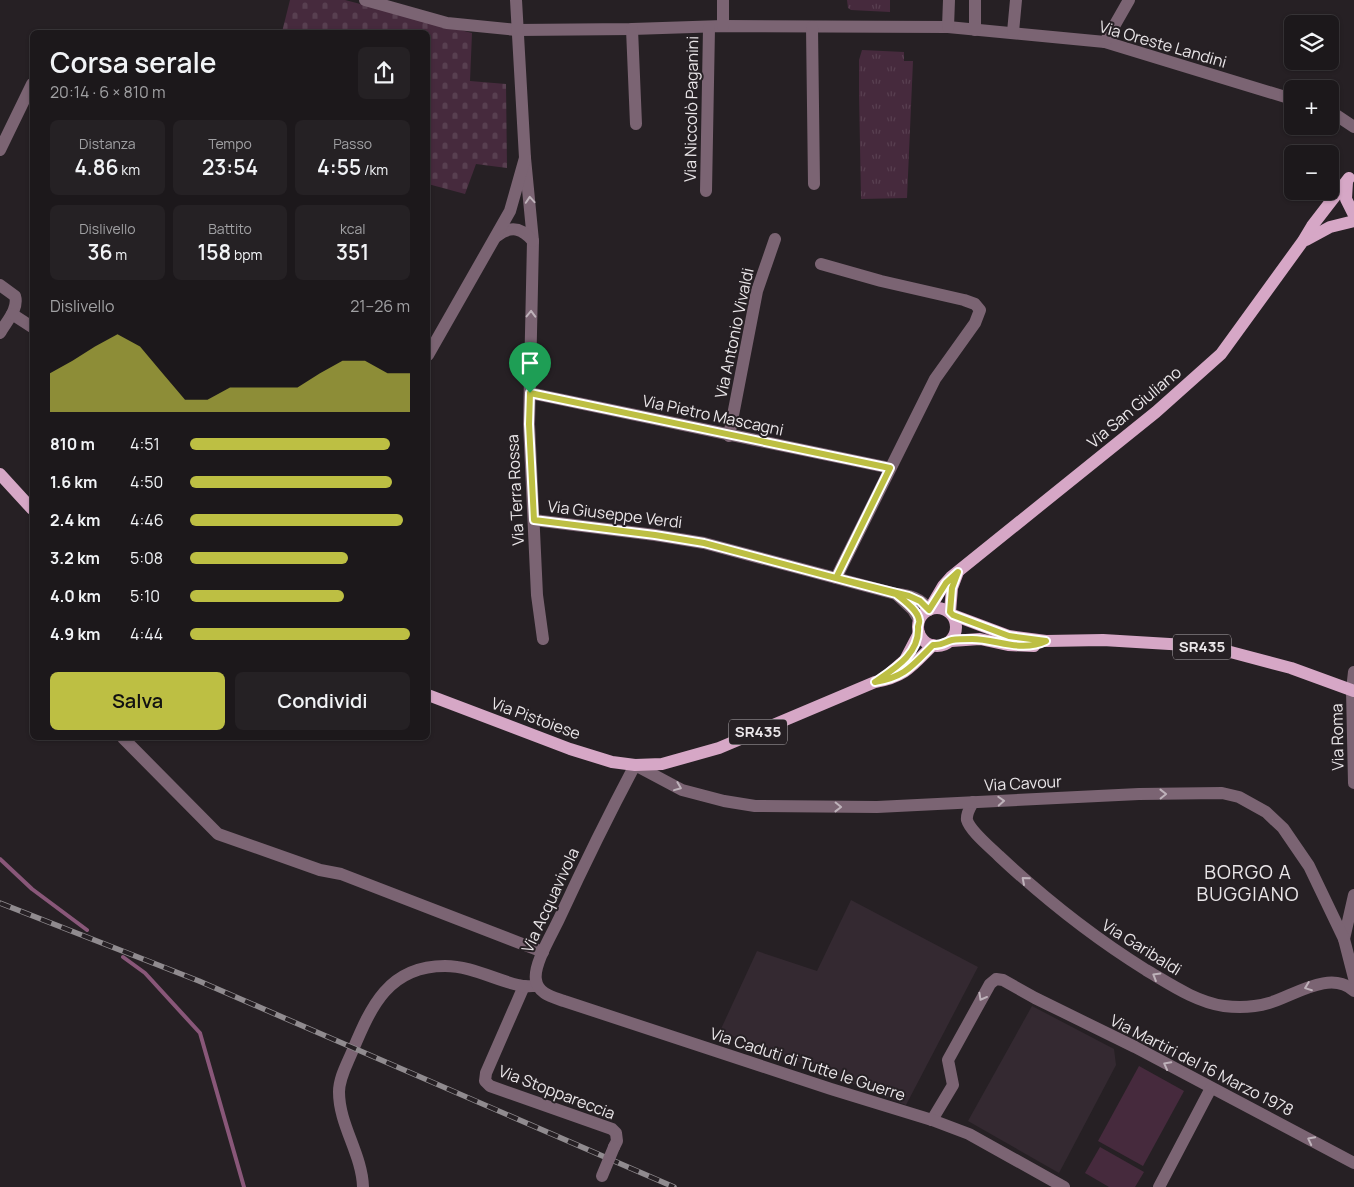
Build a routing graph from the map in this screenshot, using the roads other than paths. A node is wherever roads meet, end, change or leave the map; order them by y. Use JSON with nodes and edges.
{"nodes":[{"id":1,"x":365,"y":0,"type":"edge"},
{"id":2,"x":516,"y":0,"type":"edge"},
{"id":3,"x":723,"y":0,"type":"edge"},
{"id":4,"x":949,"y":0,"type":"edge"},
{"id":5,"x":975,"y":0,"type":"edge"},
{"id":6,"x":1016,"y":0,"type":"edge"},
{"id":7,"x":1130,"y":0,"type":"edge"},
{"id":8,"x":723,"y":26,"type":"junction"},
{"id":9,"x":812,"y":27,"type":"junction"},
{"id":10,"x":948,"y":27,"type":"junction"},
{"id":11,"x":709,"y":28,"type":"junction"},
{"id":12,"x":632,"y":29,"type":"junction"},
{"id":13,"x":517,"y":30,"type":"junction"},
{"id":14,"x":975,"y":30,"type":"junction"},
{"id":15,"x":1013,"y":32,"type":"junction"},
{"id":16,"x":1105,"y":42,"type":"junction"},
{"id":17,"x":30,"y":88,"type":"edge"},
{"id":18,"x":1284,"y":97,"type":"edge"},
{"id":19,"x":1339,"y":117,"type":"edge"},
{"id":20,"x":636,"y":124,"type":"dead end"},
{"id":21,"x":1354,"y":127,"type":"edge"},
{"id":22,"x":0,"y":150,"type":"edge"},
{"id":23,"x":526,"y":158,"type":"junction"},
{"id":24,"x":1352,"y":174,"type":"edge"},
{"id":25,"x":814,"y":184,"type":"dead end"},
{"id":26,"x":706,"y":191,"type":"dead end"},
{"id":27,"x":1354,"y":215,"type":"edge"},
{"id":28,"x":1354,"y":221,"type":"edge"},
{"id":29,"x":497,"y":236,"type":"junction"},
{"id":30,"x":775,"y":239,"type":"dead end"},
{"id":31,"x":533,"y":241,"type":"junction"},
{"id":32,"x":1303,"y":242,"type":"junction"},
{"id":33,"x":821,"y":264,"type":"dead end"},
{"id":34,"x":0,"y":286,"type":"edge"},
{"id":35,"x":12,"y":314,"type":"junction"},
{"id":36,"x":30,"y":326,"type":"edge"},
{"id":37,"x":0,"y":332,"type":"edge"},
{"id":38,"x":430,"y":351,"type":"edge"},
{"id":39,"x":530,"y":393,"type":"junction"},
{"id":40,"x":729,"y":436,"type":"junction"},
{"id":41,"x":890,"y":468,"type":"junction"},
{"id":42,"x":0,"y":474,"type":"edge"},
{"id":43,"x":30,"y":507,"type":"edge"},
{"id":44,"x":534,"y":520,"type":"junction"},
{"id":45,"x":958,"y":572,"type":"junction"},
{"id":46,"x":836,"y":578,"type":"junction"},
{"id":47,"x":896,"y":594,"type":"junction"},
{"id":48,"x":929,"y":610,"type":"junction"},
{"id":49,"x":951,"y":614,"type":"junction"},
{"id":50,"x":919,"y":620,"type":"junction"},
{"id":51,"x":920,"y":634,"type":"junction"},
{"id":52,"x":543,"y":640,"type":"dead end"},
{"id":53,"x":951,"y":640,"type":"junction"},
{"id":54,"x":1046,"y":641,"type":"junction"},
{"id":55,"x":933,"y":645,"type":"junction"},
{"id":56,"x":1354,"y":672,"type":"edge"},
{"id":57,"x":875,"y":682,"type":"junction"},
{"id":58,"x":1353,"y":691,"type":"edge"},
{"id":59,"x":430,"y":697,"type":"edge"},
{"id":60,"x":125,"y":740,"type":"edge"},
{"id":61,"x":635,"y":765,"type":"junction"},
{"id":62,"x":1354,"y":783,"type":"edge"},
{"id":63,"x":973,"y":802,"type":"junction"},
{"id":64,"x":1354,"y":895,"type":"edge"},
{"id":65,"x":1344,"y":939,"type":"junction"},
{"id":66,"x":543,"y":952,"type":"junction"},
{"id":67,"x":1354,"y":978,"type":"edge"},
{"id":68,"x":524,"y":986,"type":"junction"},
{"id":69,"x":537,"y":986,"type":"junction"},
{"id":70,"x":1354,"y":991,"type":"edge"},
{"id":71,"x":1211,"y":1088,"type":"junction"},
{"id":72,"x":932,"y":1120,"type":"junction"},
{"id":73,"x":1354,"y":1163,"type":"edge"},
{"id":74,"x":602,"y":1176,"type":"dead end"},
{"id":75,"x":363,"y":1187,"type":"edge"},
{"id":76,"x":1064,"y":1187,"type":"edge"},
{"id":77,"x":1159,"y":1187,"type":"edge"}],
"edges":[{"from":1,"to":13,"type":"street","name":"Via Oreste Landini"},
{"from":2,"to":13,"type":"street","name":"Via Terra Rossa"},
{"from":3,"to":8,"type":"street"},
{"from":4,"to":10,"type":"street"},
{"from":5,"to":14,"type":"street"},
{"from":6,"to":15,"type":"street"},
{"from":7,"to":16,"type":"street"},
{"from":8,"to":9,"type":"street","name":"Via Oreste Landini"},
{"from":8,"to":11,"type":"street","name":"Via Oreste Landini"},
{"from":9,"to":10,"type":"street","name":"Via Oreste Landini"},
{"from":9,"to":25,"type":"street"},
{"from":10,"to":14,"type":"street","name":"Via Oreste Landini"},
{"from":11,"to":12,"type":"street","name":"Via Oreste Landini"},
{"from":11,"to":26,"type":"street","name":"Via Niccolò Paganini"},
{"from":12,"to":13,"type":"street","name":"Via Oreste Landini"},
{"from":12,"to":20,"type":"street"},
{"from":13,"to":23,"type":"street","name":"Via Terra Rossa"},
{"from":14,"to":15,"type":"street","name":"Via Oreste Landini"},
{"from":15,"to":16,"type":"street","name":"Via Oreste Landini"},
{"from":16,"to":18,"type":"street","name":"Via Oreste Landini"},
{"from":17,"to":22,"type":"street"},
{"from":19,"to":21,"type":"street"},
{"from":23,"to":29,"type":"street"},
{"from":31,"to":23,"type":"street","name":"Via Terra Rossa","one_way":true},
{"from":24,"to":27,"type":"main road"},
{"from":24,"to":32,"type":"main road","name":"Via San Giuliano"},
{"from":28,"to":32,"type":"main road"},
{"from":29,"to":31,"type":"street"},
{"from":29,"to":38,"type":"street"},
{"from":30,"to":40,"type":"street","name":"Via Antonio Vivaldi"},
{"from":39,"to":31,"type":"street","name":"Via Terra Rossa","one_way":true},
{"from":32,"to":45,"type":"main road","name":"Via San Giuliano"},
{"from":33,"to":41,"type":"street"},
{"from":34,"to":35,"type":"street"},
{"from":35,"to":36,"type":"street"},
{"from":35,"to":37,"type":"street"},
{"from":39,"to":40,"type":"street","name":"Via Pietro Mascagni"},
{"from":39,"to":44,"type":"street","name":"Via Terra Rossa"},
{"from":40,"to":41,"type":"street","name":"Via Pietro Mascagni"},
{"from":41,"to":46,"type":"street"},
{"from":42,"to":43,"type":"main road"},
{"from":44,"to":46,"type":"street","name":"Via Giuseppe Verdi"},
{"from":44,"to":52,"type":"street","name":"Via Terra Rossa"},
{"from":45,"to":48,"type":"main road","name":"Via San Giuliano"},
{"from":45,"to":49,"type":"main road"},
{"from":46,"to":47,"type":"street","name":"Via Giuseppe Verdi"},
{"from":47,"to":48,"type":"street","name":"Via Giuseppe Verdi"},
{"from":47,"to":50,"type":"street","name":"Via Giuseppe Verdi"},
{"from":48,"to":49,"type":"main road","number":"SR435"},
{"from":48,"to":50,"type":"main road"},
{"from":49,"to":53,"type":"main road"},
{"from":49,"to":54,"type":"main road","number":"SR435"},
{"from":50,"to":51,"type":"main road"},
{"from":51,"to":55,"type":"main road"},
{"from":51,"to":57,"type":"main road","number":"SR435"},
{"from":53,"to":54,"type":"main road","number":"SR435"},
{"from":53,"to":55,"type":"main road","number":"SR435"},
{"from":54,"to":58,"type":"main road","number":"SR435"},
{"from":55,"to":57,"type":"main road","number":"SR435"},
{"from":56,"to":58,"type":"street","name":"Via Roma"},
{"from":57,"to":61,"type":"main road","number":"SR435"},
{"from":58,"to":62,"type":"street","name":"Via Roma"},
{"from":59,"to":61,"type":"main road","name":"Via Pistoiese","number":"SR435"},
{"from":60,"to":66,"type":"street"},
{"from":61,"to":63,"type":"street","name":"Via Cavour","one_way":true},
{"from":61,"to":66,"type":"street","name":"Via Acquavivola"},
{"from":63,"to":65,"type":"street","name":"Via Cavour","one_way":true},
{"from":70,"to":63,"type":"street","name":"Via Garibaldi","one_way":true},
{"from":64,"to":65,"type":"street"},
{"from":65,"to":67,"type":"street","name":"Via Cavour"},
{"from":66,"to":69,"type":"street","name":"Via Acquavivola"},
{"from":68,"to":69,"type":"street"},
{"from":68,"to":74,"type":"street","name":"Via Stoppareccia","bridge":true},
{"from":68,"to":75,"type":"street"},
{"from":69,"to":72,"type":"street","name":"Via Caduti di Tutte le Guerre"},
{"from":71,"to":72,"type":"street","name":"Via Martiri del 16 Marzo 1978","one_way":true},
{"from":73,"to":71,"type":"street","name":"Via Martiri del 16 Marzo 1978","one_way":true},
{"from":71,"to":77,"type":"street"},
{"from":72,"to":76,"type":"street","name":"Via Caduti di Tutte le Guerre"}]}
